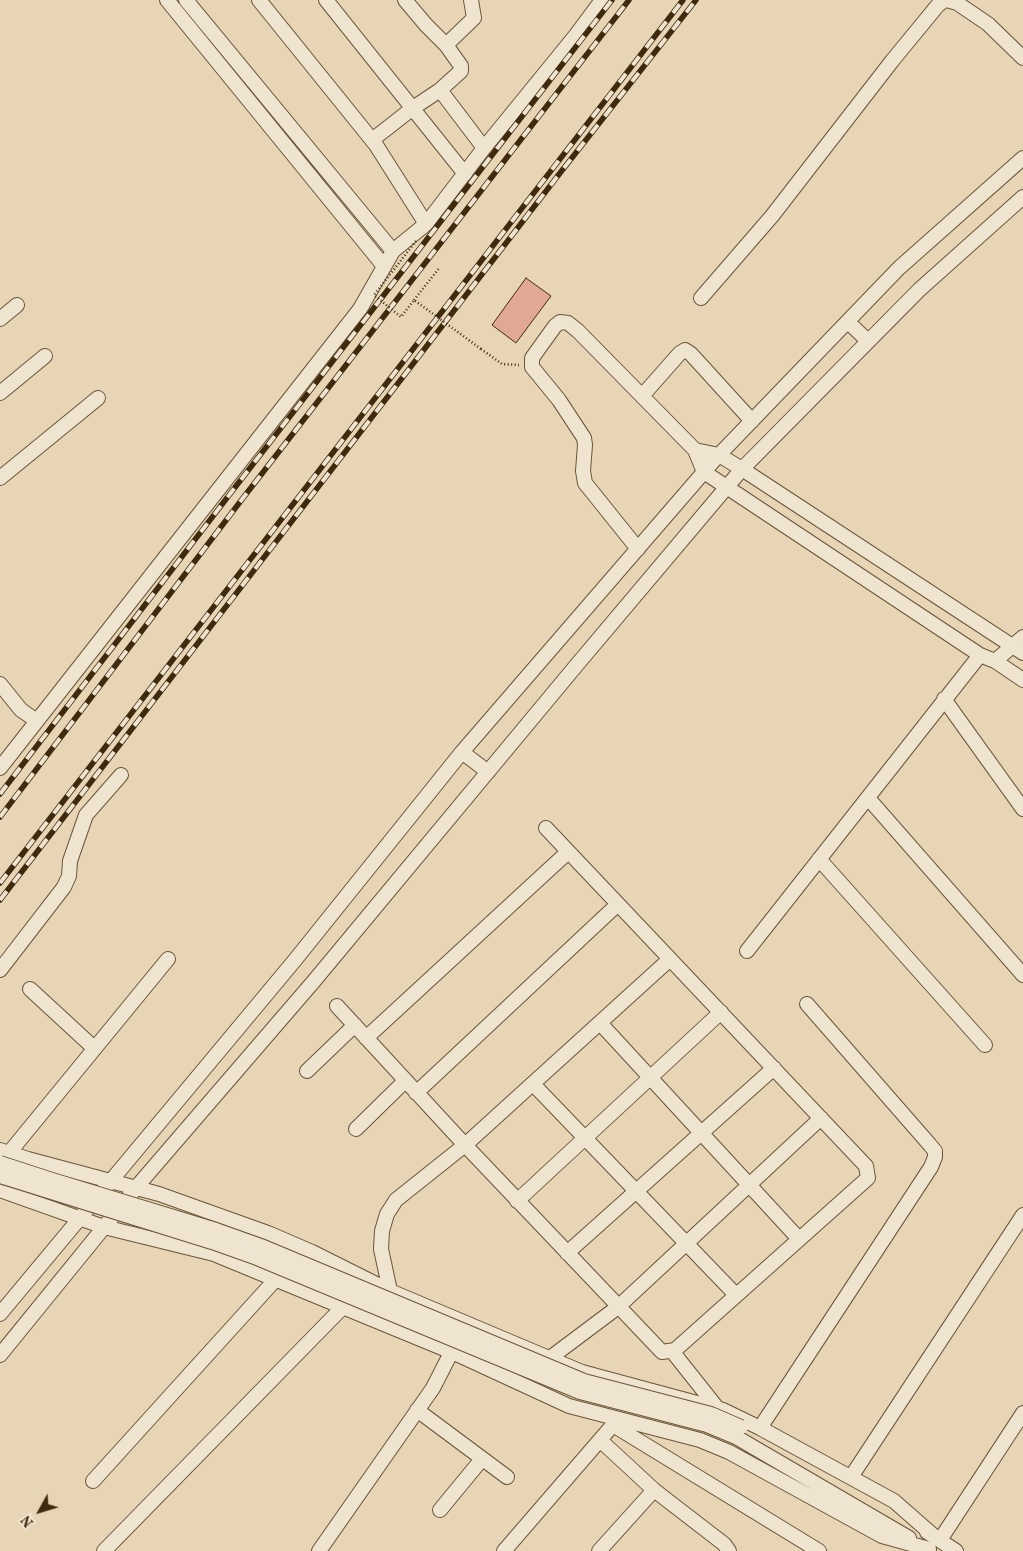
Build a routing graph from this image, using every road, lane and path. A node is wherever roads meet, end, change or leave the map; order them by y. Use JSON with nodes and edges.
{"nodes":[{"id":1,"x":166,"y":0,"type":"edge"},
{"id":2,"x":186,"y":0,"type":"edge"},
{"id":3,"x":259,"y":0,"type":"edge"},
{"id":4,"x":326,"y":0,"type":"edge"},
{"id":5,"x":405,"y":0,"type":"edge"},
{"id":6,"x":471,"y":0,"type":"edge"},
{"id":7,"x":602,"y":0,"type":"edge"},
{"id":8,"x":946,"y":0,"type":"edge"},
{"id":9,"x":446,"y":45,"type":"junction"},
{"id":10,"x":1023,"y":58,"type":"edge"},
{"id":11,"x":440,"y":90,"type":"junction"},
{"id":12,"x":413,"y":108,"type":"junction"},
{"id":13,"x":372,"y":140,"type":"junction"},
{"id":14,"x":484,"y":148,"type":"junction"},
{"id":15,"x":1023,"y":158,"type":"edge"},
{"id":16,"x":465,"y":174,"type":"junction"},
{"id":17,"x":1023,"y":196,"type":"edge"},
{"id":18,"x":426,"y":224,"type":"junction"},
{"id":19,"x":416,"y":241,"type":"dead end"},
{"id":20,"x":392,"y":251,"type":"junction"},
{"id":21,"x":383,"y":265,"type":"junction"},
{"id":22,"x":440,"y":267,"type":"dead end"},
{"id":23,"x":701,"y":298,"type":"dead end"},
{"id":24,"x":414,"y":300,"type":"junction"},
{"id":25,"x":17,"y":305,"type":"dead end"},
{"id":26,"x":0,"y":319,"type":"edge"},
{"id":27,"x":848,"y":322,"type":"junction"},
{"id":28,"x":868,"y":341,"type":"junction"},
{"id":29,"x":45,"y":356,"type":"dead end"},
{"id":30,"x":532,"y":362,"type":"junction"},
{"id":31,"x":0,"y":393,"type":"edge"},
{"id":32,"x":642,"y":396,"type":"junction"},
{"id":33,"x":98,"y":398,"type":"dead end"},
{"id":34,"x":752,"y":421,"type":"junction"},
{"id":35,"x":695,"y":450,"type":"junction"},
{"id":36,"x":719,"y":456,"type":"junction"},
{"id":37,"x":742,"y":469,"type":"junction"},
{"id":38,"x":704,"y":472,"type":"junction"},
{"id":39,"x":0,"y":478,"type":"edge"},
{"id":40,"x":727,"y":487,"type":"junction"},
{"id":41,"x":638,"y":549,"type":"junction"},
{"id":42,"x":1020,"y":645,"type":"edge"},
{"id":43,"x":980,"y":655,"type":"junction"},
{"id":44,"x":995,"y":661,"type":"junction"},
{"id":45,"x":1023,"y":680,"type":"edge"},
{"id":46,"x":0,"y":684,"type":"edge"},
{"id":47,"x":944,"y":700,"type":"junction"},
{"id":48,"x":38,"y":721,"type":"junction"},
{"id":49,"x":462,"y":752,"type":"junction"},
{"id":50,"x":0,"y":768,"type":"edge"},
{"id":51,"x":488,"y":772,"type":"junction"},
{"id":52,"x":121,"y":775,"type":"dead end"},
{"id":53,"x":868,"y":798,"type":"junction"},
{"id":54,"x":1023,"y":809,"type":"edge"},
{"id":55,"x":546,"y":828,"type":"dead end"},
{"id":56,"x":568,"y":852,"type":"junction"},
{"id":57,"x":820,"y":859,"type":"junction"},
{"id":58,"x":618,"y":904,"type":"junction"},
{"id":59,"x":747,"y":951,"type":"dead end"},
{"id":60,"x":168,"y":959,"type":"dead end"},
{"id":61,"x":670,"y":959,"type":"junction"},
{"id":62,"x":0,"y":970,"type":"edge"},
{"id":63,"x":1023,"y":975,"type":"edge"},
{"id":64,"x":30,"y":989,"type":"dead end"},
{"id":65,"x":807,"y":1004,"type":"dead end"},
{"id":66,"x":337,"y":1006,"type":"dead end"},
{"id":67,"x":721,"y":1012,"type":"junction"},
{"id":68,"x":600,"y":1023,"type":"junction"},
{"id":69,"x":355,"y":1025,"type":"junction"},
{"id":70,"x":366,"y":1038,"type":"junction"},
{"id":71,"x":985,"y":1045,"type":"dead end"},
{"id":72,"x":94,"y":1048,"type":"junction"},
{"id":73,"x":774,"y":1068,"type":"junction"},
{"id":74,"x":307,"y":1071,"type":"dead end"},
{"id":75,"x":650,"y":1078,"type":"junction"},
{"id":76,"x":405,"y":1081,"type":"junction"},
{"id":77,"x":533,"y":1084,"type":"junction"},
{"id":78,"x":416,"y":1093,"type":"junction"},
{"id":79,"x":821,"y":1118,"type":"junction"},
{"id":80,"x":356,"y":1129,"type":"dead end"},
{"id":81,"x":701,"y":1133,"type":"junction"},
{"id":82,"x":585,"y":1138,"type":"junction"},
{"id":83,"x":465,"y":1145,"type":"junction"},
{"id":84,"x":3,"y":1155,"type":"edge"},
{"id":85,"x":0,"y":1176,"type":"edge"},
{"id":86,"x":110,"y":1181,"type":"junction"},
{"id":87,"x":749,"y":1185,"type":"junction"},
{"id":88,"x":135,"y":1188,"type":"junction"},
{"id":89,"x":0,"y":1190,"type":"edge"},
{"id":90,"x":636,"y":1191,"type":"junction"},
{"id":91,"x":518,"y":1201,"type":"junction"},
{"id":92,"x":1023,"y":1215,"type":"edge"},
{"id":93,"x":79,"y":1218,"type":"junction"},
{"id":94,"x":104,"y":1227,"type":"junction"},
{"id":95,"x":799,"y":1239,"type":"junction"},
{"id":96,"x":686,"y":1244,"type":"junction"},
{"id":97,"x":567,"y":1253,"type":"junction"},
{"id":98,"x":276,"y":1279,"type":"junction"},
{"id":99,"x":390,"y":1291,"type":"junction"},
{"id":100,"x":736,"y":1296,"type":"junction"},
{"id":101,"x":342,"y":1307,"type":"junction"},
{"id":102,"x":618,"y":1307,"type":"junction"},
{"id":103,"x":0,"y":1314,"type":"edge"},
{"id":104,"x":465,"y":1324,"type":"junction"},
{"id":105,"x":672,"y":1351,"type":"junction"},
{"id":106,"x":452,"y":1352,"type":"junction"},
{"id":107,"x":0,"y":1354,"type":"edge"},
{"id":108,"x":550,"y":1358,"type":"junction"},
{"id":109,"x":718,"y":1409,"type":"junction"},
{"id":110,"x":417,"y":1410,"type":"junction"},
{"id":111,"x":1023,"y":1413,"type":"edge"},
{"id":112,"x":616,"y":1422,"type":"junction"},
{"id":113,"x":760,"y":1428,"type":"junction"},
{"id":114,"x":739,"y":1432,"type":"junction"},
{"id":115,"x":600,"y":1440,"type":"junction"},
{"id":116,"x":482,"y":1459,"type":"junction"},
{"id":117,"x":507,"y":1477,"type":"dead end"},
{"id":118,"x":851,"y":1477,"type":"junction"},
{"id":119,"x":92,"y":1481,"type":"dead end"},
{"id":120,"x":654,"y":1490,"type":"junction"},
{"id":121,"x":440,"y":1510,"type":"dead end"},
{"id":122,"x":904,"y":1543,"type":"edge"},
{"id":123,"x":934,"y":1544,"type":"edge"},
{"id":124,"x":104,"y":1551,"type":"edge"},
{"id":125,"x":319,"y":1551,"type":"edge"},
{"id":126,"x":504,"y":1551,"type":"edge"},
{"id":127,"x":599,"y":1551,"type":"edge"},
{"id":128,"x":730,"y":1551,"type":"edge"},
{"id":129,"x":819,"y":1551,"type":"edge"},
{"id":130,"x":956,"y":1551,"type":"edge"}],
"edges":[{"from":1,"to":21,"type":"street"},
{"from":2,"to":20,"type":"street"},
{"from":3,"to":13,"type":"street"},
{"from":4,"to":12,"type":"street"},
{"from":5,"to":9,"type":"street"},
{"from":6,"to":9,"type":"street"},
{"from":7,"to":14,"type":"street"},
{"from":8,"to":10,"type":"street"},
{"from":8,"to":23,"type":"street"},
{"from":9,"to":11,"type":"street"},
{"from":11,"to":12,"type":"street"},
{"from":11,"to":14,"type":"street"},
{"from":12,"to":13,"type":"street"},
{"from":12,"to":16,"type":"street"},
{"from":13,"to":18,"type":"street"},
{"from":14,"to":16,"type":"street"},
{"from":15,"to":27,"type":"street"},
{"from":16,"to":18,"type":"street"},
{"from":17,"to":28,"type":"street"},
{"from":18,"to":20,"type":"street"},
{"from":19,"to":24,"type":"path","bridge":true},
{"from":20,"to":21,"type":"street"},
{"from":21,"to":48,"type":"street"},
{"from":22,"to":24,"type":"path"},
{"from":24,"to":30,"type":"path","bridge":true},
{"from":25,"to":26,"type":"street"},
{"from":27,"to":28,"type":"street"},
{"from":27,"to":34,"type":"street"},
{"from":28,"to":37,"type":"street"},
{"from":29,"to":31,"type":"street"},
{"from":30,"to":32,"type":"street"},
{"from":30,"to":41,"type":"street"},
{"from":32,"to":34,"type":"street"},
{"from":32,"to":35,"type":"street"},
{"from":33,"to":39,"type":"street"},
{"from":34,"to":36,"type":"street"},
{"from":35,"to":36,"type":"street"},
{"from":35,"to":38,"type":"street"},
{"from":36,"to":37,"type":"street"},
{"from":36,"to":38,"type":"street"},
{"from":37,"to":40,"type":"street"},
{"from":37,"to":42,"type":"street"},
{"from":38,"to":40,"type":"street"},
{"from":38,"to":41,"type":"street"},
{"from":40,"to":43,"type":"street"},
{"from":40,"to":51,"type":"street"},
{"from":41,"to":49,"type":"street"},
{"from":42,"to":44,"type":"street"},
{"from":43,"to":44,"type":"street"},
{"from":43,"to":47,"type":"street"},
{"from":44,"to":45,"type":"street"},
{"from":46,"to":48,"type":"street"},
{"from":47,"to":53,"type":"street"},
{"from":47,"to":54,"type":"street"},
{"from":48,"to":50,"type":"street"},
{"from":49,"to":51,"type":"street"},
{"from":49,"to":86,"type":"street"},
{"from":51,"to":88,"type":"street"},
{"from":52,"to":62,"type":"street"},
{"from":53,"to":57,"type":"street"},
{"from":53,"to":63,"type":"street"},
{"from":55,"to":56,"type":"street"},
{"from":56,"to":58,"type":"street"},
{"from":56,"to":70,"type":"street"},
{"from":57,"to":59,"type":"street"},
{"from":57,"to":71,"type":"street"},
{"from":58,"to":61,"type":"street"},
{"from":58,"to":78,"type":"street"},
{"from":60,"to":72,"type":"street"},
{"from":61,"to":67,"type":"street"},
{"from":61,"to":68,"type":"street"},
{"from":64,"to":72,"type":"street"},
{"from":65,"to":113,"type":"street"},
{"from":66,"to":69,"type":"street"},
{"from":67,"to":73,"type":"street"},
{"from":67,"to":75,"type":"street"},
{"from":68,"to":75,"type":"street"},
{"from":68,"to":77,"type":"street"},
{"from":69,"to":70,"type":"street"},
{"from":69,"to":74,"type":"street"},
{"from":70,"to":76,"type":"street"},
{"from":72,"to":84,"type":"street"},
{"from":73,"to":79,"type":"street"},
{"from":73,"to":81,"type":"street"},
{"from":75,"to":81,"type":"street"},
{"from":75,"to":82,"type":"street"},
{"from":76,"to":78,"type":"street"},
{"from":76,"to":80,"type":"street"},
{"from":77,"to":82,"type":"street"},
{"from":77,"to":83,"type":"street"},
{"from":78,"to":83,"type":"street"},
{"from":79,"to":87,"type":"street"},
{"from":79,"to":95,"type":"street"},
{"from":81,"to":87,"type":"street"},
{"from":81,"to":90,"type":"street"},
{"from":82,"to":90,"type":"street"},
{"from":82,"to":91,"type":"street"},
{"from":83,"to":91,"type":"street"},
{"from":83,"to":99,"type":"street"},
{"from":84,"to":86,"type":"street"},
{"from":84,"to":114,"type":"street","bridge":true},
{"from":85,"to":114,"type":"street","bridge":true},
{"from":86,"to":88,"type":"street"},
{"from":86,"to":93,"type":"street"},
{"from":87,"to":95,"type":"street"},
{"from":87,"to":96,"type":"street"},
{"from":88,"to":94,"type":"street"},
{"from":88,"to":99,"type":"street"},
{"from":89,"to":93,"type":"street"},
{"from":90,"to":96,"type":"street"},
{"from":90,"to":97,"type":"street"},
{"from":91,"to":97,"type":"street"},
{"from":92,"to":118,"type":"street"},
{"from":93,"to":94,"type":"street"},
{"from":93,"to":103,"type":"street"},
{"from":94,"to":98,"type":"street"},
{"from":94,"to":107,"type":"street"},
{"from":95,"to":100,"type":"street"},
{"from":96,"to":100,"type":"street"},
{"from":96,"to":102,"type":"street"},
{"from":97,"to":102,"type":"street"},
{"from":98,"to":101,"type":"street"},
{"from":98,"to":119,"type":"street"},
{"from":99,"to":104,"type":"street"},
{"from":100,"to":105,"type":"street"},
{"from":101,"to":106,"type":"street"},
{"from":101,"to":124,"type":"street"},
{"from":102,"to":105,"type":"street"},
{"from":102,"to":108,"type":"street"},
{"from":104,"to":106,"type":"street"},
{"from":104,"to":108,"type":"street"},
{"from":105,"to":109,"type":"street"},
{"from":106,"to":110,"type":"street"},
{"from":106,"to":112,"type":"street"},
{"from":108,"to":109,"type":"street"},
{"from":109,"to":113,"type":"street"},
{"from":110,"to":116,"type":"street"},
{"from":110,"to":125,"type":"street"},
{"from":111,"to":123,"type":"street"},
{"from":112,"to":115,"type":"street"},
{"from":112,"to":122,"type":"street"},
{"from":112,"to":129,"type":"street"},
{"from":113,"to":118,"type":"street"},
{"from":114,"to":122,"type":"street"},
{"from":114,"to":123,"type":"street"},
{"from":115,"to":120,"type":"street"},
{"from":115,"to":126,"type":"street"},
{"from":116,"to":117,"type":"street"},
{"from":116,"to":121,"type":"street"},
{"from":118,"to":123,"type":"street"},
{"from":120,"to":127,"type":"street"},
{"from":120,"to":128,"type":"street"},
{"from":122,"to":123,"type":"street"},
{"from":123,"to":130,"type":"street"}]}
